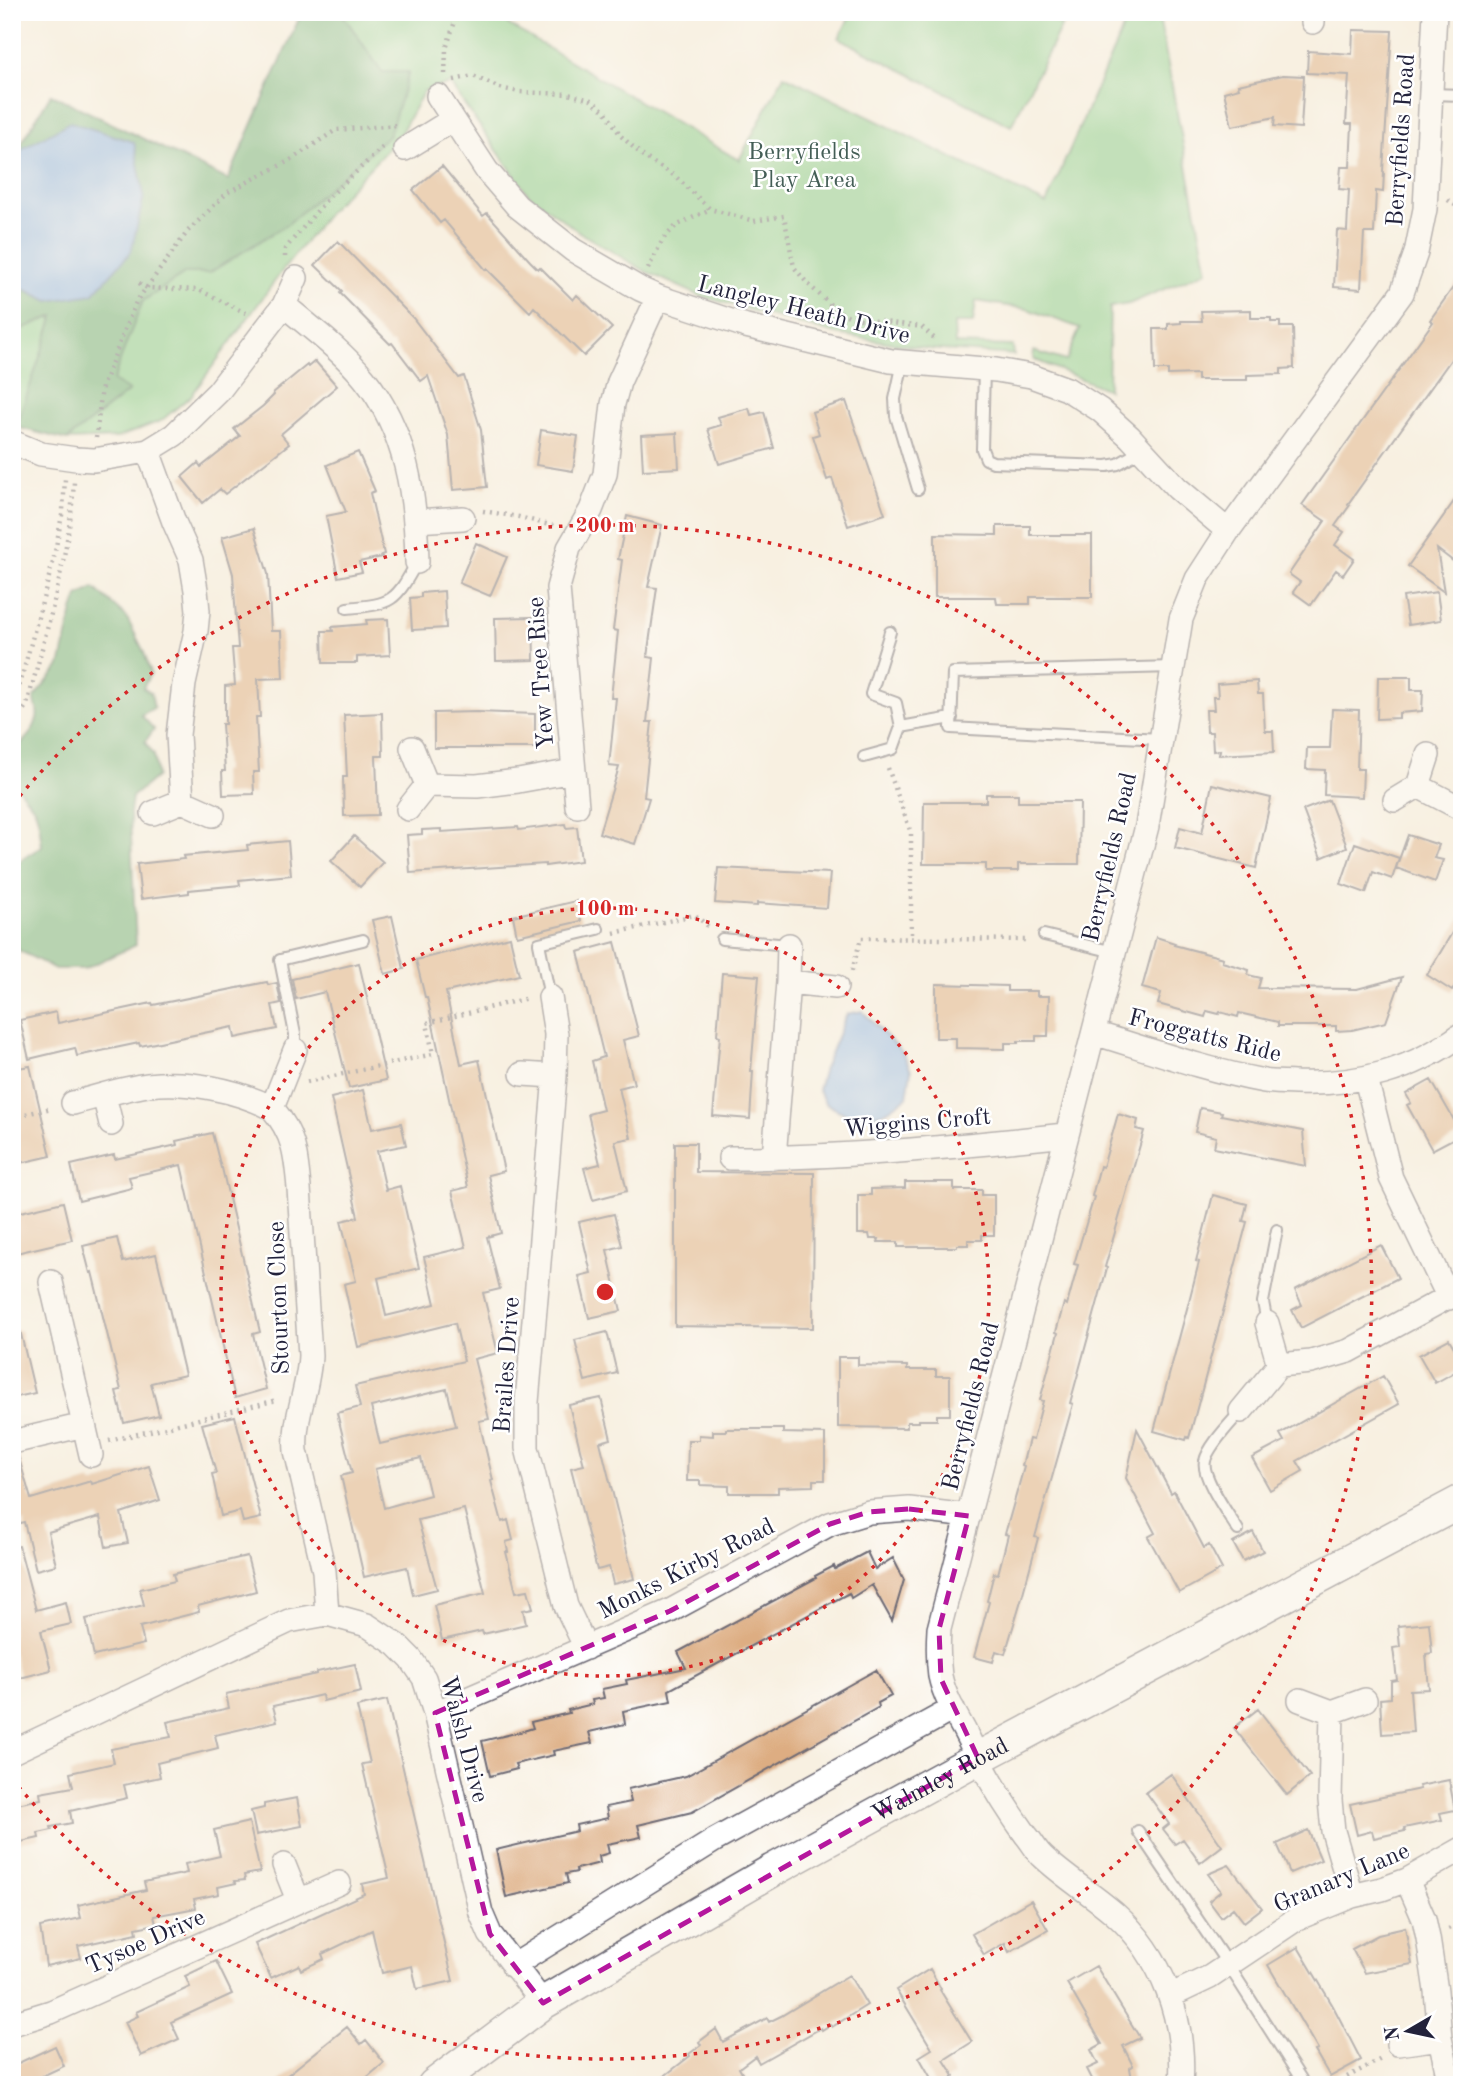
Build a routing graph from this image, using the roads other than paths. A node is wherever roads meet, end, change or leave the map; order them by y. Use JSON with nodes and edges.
{"nodes":[{"id":1,"x":1435,"y":12,"type":"edge"},
{"id":2,"x":1431,"y":94,"type":"junction"},
{"id":3,"x":1462,"y":95,"type":"edge"},
{"id":4,"x":438,"y":96,"type":"dead end"},
{"id":5,"x":452,"y":120,"type":"junction"},
{"id":6,"x":405,"y":149,"type":"road end"},
{"id":7,"x":296,"y":278,"type":"road end"},
{"id":8,"x":649,"y":293,"type":"junction"},
{"id":9,"x":284,"y":305,"type":"junction"},
{"id":10,"x":902,"y":362,"type":"junction"},
{"id":11,"x":984,"y":369,"type":"junction"},
{"id":12,"x":12,"y":442,"type":"edge"},
{"id":13,"x":1142,"y":450,"type":"junction"},
{"id":14,"x":148,"y":451,"type":"junction"},
{"id":15,"x":918,"y":489,"type":"dead end"},
{"id":16,"x":463,"y":518,"type":"road end"},
{"id":17,"x":416,"y":521,"type":"junction"},
{"id":18,"x":1228,"y":531,"type":"junction"},
{"id":19,"x":417,"y":562,"type":"joint"},
{"id":20,"x":348,"y":608,"type":"dead end"},
{"id":21,"x":890,"y":632,"type":"dead end"},
{"id":22,"x":1173,"y":667,"type":"junction"},
{"id":23,"x":951,"y":718,"type":"junction"},
{"id":24,"x":901,"y":727,"type":"junction"},
{"id":25,"x":1161,"y":738,"type":"junction"},
{"id":26,"x":412,"y":748,"type":"dead end"},
{"id":27,"x":1428,"y":755,"type":"dead end"},
{"id":28,"x":864,"y":757,"type":"dead end"},
{"id":29,"x":573,"y":771,"type":"junction"},
{"id":30,"x":428,"y":785,"type":"junction"},
{"id":31,"x":1418,"y":786,"type":"junction"},
{"id":32,"x":1395,"y":800,"type":"dead end"},
{"id":33,"x":182,"y":801,"type":"junction"},
{"id":34,"x":577,"y":806,"type":"dead end"},
{"id":35,"x":408,"y":809,"type":"dead end"},
{"id":36,"x":1462,"y":809,"type":"edge"},
{"id":37,"x":153,"y":813,"type":"dead end"},
{"id":38,"x":213,"y":815,"type":"dead end"},
{"id":39,"x":598,"y":929,"type":"road end"},
{"id":40,"x":1044,"y":935,"type":"road end"},
{"id":41,"x":722,"y":939,"type":"road end"},
{"id":42,"x":363,"y":940,"type":"dead end"},
{"id":43,"x":789,"y":945,"type":"joint"},
{"id":44,"x":1114,"y":953,"type":"junction"},
{"id":45,"x":788,"y":982,"type":"junction"},
{"id":46,"x":836,"y":986,"type":"road end"},
{"id":47,"x":550,"y":995,"type":"joint"},
{"id":48,"x":1094,"y":1034,"type":"junction"},
{"id":49,"x":1462,"y":1034,"type":"edge"},
{"id":50,"x":295,"y":1050,"type":"joint"},
{"id":51,"x":522,"y":1074,"type":"dead end"},
{"id":52,"x":555,"y":1076,"type":"junction"},
{"id":53,"x":1366,"y":1079,"type":"junction"},
{"id":54,"x":104,"y":1095,"type":"junction"},
{"id":55,"x":276,"y":1098,"type":"junction"},
{"id":56,"x":73,"y":1103,"type":"road end"},
{"id":57,"x":111,"y":1124,"type":"dead end"},
{"id":58,"x":1065,"y":1135,"type":"junction"},
{"id":59,"x":730,"y":1158,"type":"dead end"},
{"id":60,"x":774,"y":1158,"type":"junction"},
{"id":61,"x":1277,"y":1230,"type":"dead end"},
{"id":62,"x":51,"y":1282,"type":"dead end"},
{"id":63,"x":1455,"y":1294,"type":"edge"},
{"id":64,"x":1267,"y":1323,"type":"joint"},
{"id":65,"x":1279,"y":1365,"type":"junction"},
{"id":66,"x":1241,"y":1411,"type":"joint"},
{"id":67,"x":12,"y":1442,"type":"edge"},
{"id":68,"x":1462,"y":1501,"type":"edge"},
{"id":69,"x":969,"y":1516,"type":"junction"},
{"id":70,"x":1238,"y":1530,"type":"dead end"},
{"id":71,"x":327,"y":1614,"type":"junction"},
{"id":72,"x":586,"y":1648,"type":"junction"},
{"id":73,"x":1300,"y":1700,"type":"dead end"},
{"id":74,"x":1365,"y":1700,"type":"dead end"},
{"id":75,"x":953,"y":1709,"type":"junction"},
{"id":76,"x":1332,"y":1712,"type":"junction"},
{"id":77,"x":435,"y":1713,"type":"junction"},
{"id":78,"x":12,"y":1752,"type":"edge"},
{"id":79,"x":978,"y":1758,"type":"junction"},
{"id":80,"x":1138,"y":1831,"type":"dead end"},
{"id":81,"x":1462,"y":1849,"type":"edge"},
{"id":82,"x":284,"y":1865,"type":"dead end"},
{"id":83,"x":1408,"y":1880,"type":"junction"},
{"id":84,"x":339,"y":1883,"type":"dead end"},
{"id":85,"x":1352,"y":1896,"type":"junction"},
{"id":86,"x":298,"y":1900,"type":"junction"},
{"id":87,"x":513,"y":1965,"type":"junction"},
{"id":88,"x":1229,"y":1966,"type":"junction"},
{"id":89,"x":1170,"y":1996,"type":"junction"},
{"id":90,"x":542,"y":2003,"type":"junction"},
{"id":91,"x":12,"y":2024,"type":"edge"},
{"id":92,"x":1440,"y":2038,"type":"junction"},
{"id":93,"x":1398,"y":2044,"type":"road end"},
{"id":94,"x":1301,"y":2079,"type":"dead end"},
{"id":95,"x":434,"y":2085,"type":"edge"},
{"id":96,"x":1181,"y":2085,"type":"edge"},
{"id":97,"x":1450,"y":2085,"type":"edge"}],
"edges":[{"from":1,"to":2,"type":"street","name":"Berryfields Road"},
{"from":2,"to":3,"type":"lane"},
{"from":2,"to":18,"type":"street","name":"Berryfields Road"},
{"from":4,"to":5,"type":"street","name":"Langley Heath Drive"},
{"from":5,"to":6,"type":"street"},
{"from":5,"to":8,"type":"street","name":"Langley Heath Drive"},
{"from":7,"to":9,"type":"street"},
{"from":8,"to":10,"type":"street","name":"Langley Heath Drive"},
{"from":8,"to":29,"type":"street","name":"Yew Tree Rise"},
{"from":9,"to":14,"type":"street"},
{"from":9,"to":17,"type":"street"},
{"from":10,"to":11,"type":"street","name":"Langley Heath Drive"},
{"from":10,"to":15,"type":"lane"},
{"from":11,"to":13,"type":"street","name":"Langley Heath Drive"},
{"from":11,"to":13,"type":"lane"},
{"from":12,"to":14,"type":"street"},
{"from":13,"to":18,"type":"street","name":"Langley Heath Drive"},
{"from":14,"to":33,"type":"street"},
{"from":16,"to":17,"type":"street"},
{"from":17,"to":19,"type":"street"},
{"from":18,"to":22,"type":"street","name":"Berryfields Road"},
{"from":19,"to":20,"type":"lane"},
{"from":21,"to":24,"type":"lane"},
{"from":22,"to":23,"type":"lane"},
{"from":22,"to":25,"type":"street","name":"Berryfields Road"},
{"from":23,"to":24,"type":"lane"},
{"from":23,"to":25,"type":"lane"},
{"from":24,"to":28,"type":"lane"},
{"from":25,"to":44,"type":"street","name":"Berryfields Road"},
{"from":26,"to":30,"type":"street"},
{"from":27,"to":31,"type":"street"},
{"from":29,"to":30,"type":"street","name":"Yew Tree Rise"},
{"from":29,"to":34,"type":"street","name":"Yew Tree Rise"},
{"from":30,"to":35,"type":"street"},
{"from":31,"to":32,"type":"street"},
{"from":31,"to":36,"type":"street"},
{"from":33,"to":37,"type":"street"},
{"from":33,"to":38,"type":"street"},
{"from":39,"to":47,"type":"lane"},
{"from":40,"to":44,"type":"lane"},
{"from":41,"to":43,"type":"lane"},
{"from":42,"to":50,"type":"lane"},
{"from":43,"to":45,"type":"street"},
{"from":44,"to":48,"type":"street","name":"Berryfields Road"},
{"from":45,"to":46,"type":"street"},
{"from":45,"to":60,"type":"street"},
{"from":47,"to":52,"type":"street","name":"Brailes Drive"},
{"from":48,"to":53,"type":"street","name":"Froggatts Ride"},
{"from":48,"to":58,"type":"street","name":"Berryfields Road"},
{"from":49,"to":53,"type":"street","name":"Froggatts Ride"},
{"from":50,"to":55,"type":"street"},
{"from":51,"to":52,"type":"street"},
{"from":52,"to":72,"type":"street","name":"Brailes Drive"},
{"from":53,"to":63,"type":"street"},
{"from":54,"to":55,"type":"street"},
{"from":54,"to":56,"type":"street"},
{"from":54,"to":57,"type":"street"},
{"from":55,"to":71,"type":"street","name":"Stourton Close"},
{"from":58,"to":60,"type":"street","name":"Wiggins Croft"},
{"from":58,"to":69,"type":"street","name":"Berryfields Road"},
{"from":59,"to":60,"type":"street","name":"Wiggins Croft"},
{"from":61,"to":64,"type":"lane"},
{"from":62,"to":67,"type":"street"},
{"from":63,"to":65,"type":"street"},
{"from":64,"to":65,"type":"street"},
{"from":65,"to":66,"type":"street"},
{"from":66,"to":70,"type":"lane"},
{"from":68,"to":79,"type":"main road","name":"Walmley Road"},
{"from":69,"to":72,"type":"street","name":"Monks Kirby Road"},
{"from":69,"to":75,"type":"street","name":"Berryfields Road"},
{"from":71,"to":77,"type":"street","name":"Walsh Drive"},
{"from":71,"to":78,"type":"street","name":"Walsh Drive"},
{"from":72,"to":77,"type":"street","name":"Monks Kirby Road"},
{"from":73,"to":76,"type":"street"},
{"from":74,"to":76,"type":"street"},
{"from":75,"to":79,"type":"street","name":"Berryfields Road"},
{"from":75,"to":87,"type":"street"},
{"from":76,"to":85,"type":"street"},
{"from":77,"to":87,"type":"street","name":"Walsh Drive"},
{"from":79,"to":89,"type":"street","name":"Berryfields Road"},
{"from":79,"to":90,"type":"main road","name":"Walmley Road"},
{"from":80,"to":88,"type":"lane"},
{"from":81,"to":83,"type":"street","name":"Granary Lane"},
{"from":82,"to":86,"type":"street"},
{"from":83,"to":85,"type":"street","name":"Granary Lane"},
{"from":83,"to":92,"type":"street"},
{"from":84,"to":86,"type":"street","name":"Tysoe Drive"},
{"from":85,"to":88,"type":"street","name":"Granary Lane"},
{"from":86,"to":91,"type":"street","name":"Tysoe Drive"},
{"from":87,"to":90,"type":"street","name":"Walsh Drive"},
{"from":88,"to":89,"type":"street","name":"Granary Lane"},
{"from":88,"to":94,"type":"lane"},
{"from":89,"to":96,"type":"street","name":"Berryfields Road"},
{"from":90,"to":95,"type":"main road","name":"Walmley Road"},
{"from":92,"to":93,"type":"street"},
{"from":92,"to":97,"type":"street"}]}
